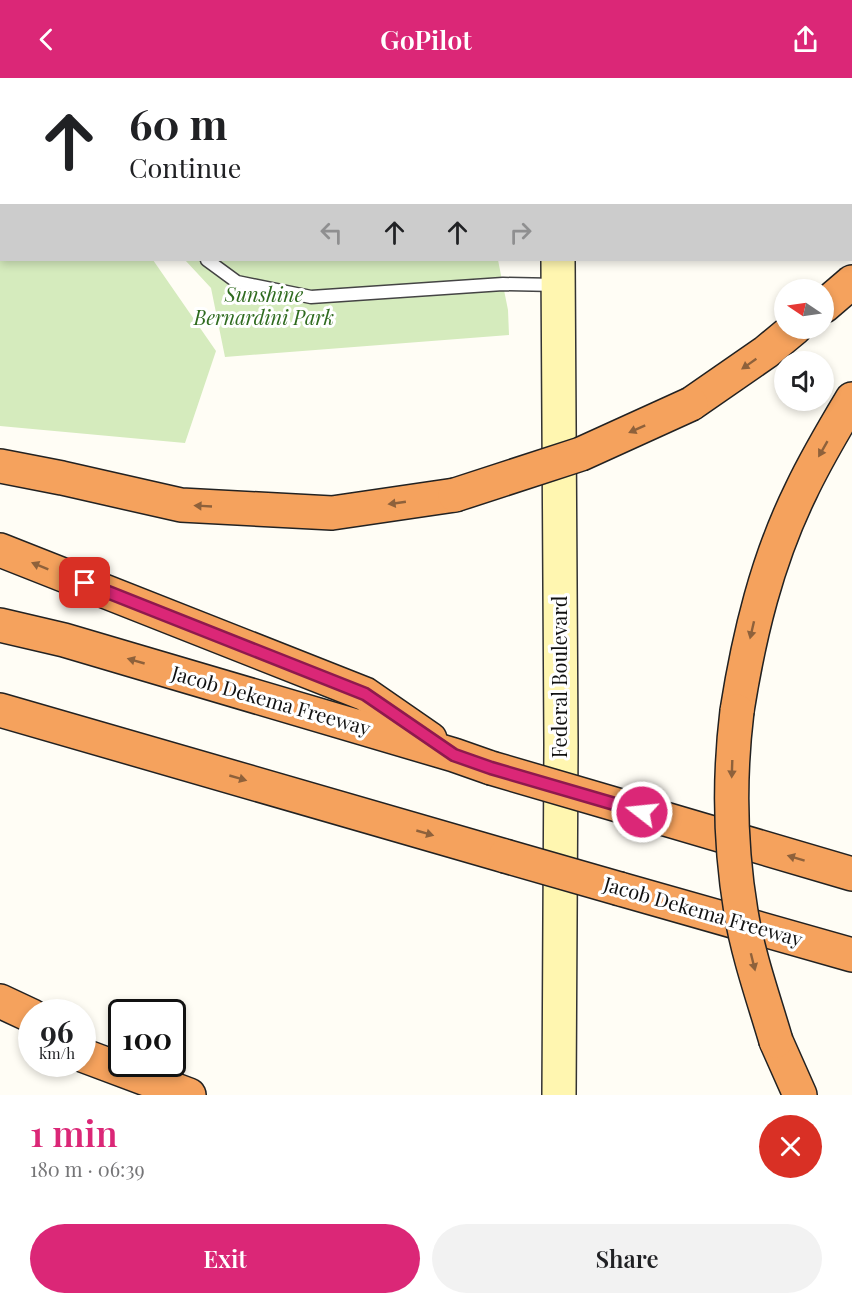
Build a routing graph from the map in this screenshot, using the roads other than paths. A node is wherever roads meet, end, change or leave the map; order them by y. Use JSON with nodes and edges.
{"nodes":[{"id":1,"x":208,"y":261,"type":"edge"},
{"id":2,"x":559,"y":272,"type":"edge"},
{"id":3,"x":852,"y":282,"type":"edge"},
{"id":4,"x":834,"y":297,"type":"edge"},
{"id":5,"x":782,"y":339,"type":"edge"},
{"id":6,"x":852,"y":399,"type":"edge"},
{"id":7,"x":0,"y":465,"type":"edge"},
{"id":8,"x":0,"y":550,"type":"edge"},
{"id":9,"x":0,"y":625,"type":"edge"},
{"id":10,"x":0,"y":710,"type":"edge"},
{"id":11,"x":0,"y":727,"type":"edge"},
{"id":12,"x":454,"y":755,"type":"junction"},
{"id":13,"x":202,"y":768,"type":"junction"},
{"id":14,"x":852,"y":874,"type":"edge"},
{"id":15,"x":852,"y":955,"type":"edge"},
{"id":16,"x":0,"y":1001,"type":"edge"},
{"id":17,"x":18,"y":1009,"type":"edge"},
{"id":18,"x":0,"y":1024,"type":"edge"},
{"id":19,"x":18,"y":1031,"type":"edge"},
{"id":20,"x":96,"y":1060,"type":"edge"},
{"id":21,"x":162,"y":1077,"type":"edge"},
{"id":22,"x":189,"y":1095,"type":"edge"},
{"id":23,"x":201,"y":1095,"type":"edge"},
{"id":24,"x":559,"y":1095,"type":"edge"},
{"id":25,"x":800,"y":1095,"type":"edge"}],
"edges":[{"from":1,"to":2,"type":"lane"},
{"from":2,"to":24,"type":"main road","name":"Federal Boulevard"},
{"from":3,"to":4,"type":"highway"},
{"from":5,"to":7,"type":"highway","one_way":true,"bridge":true},
{"from":6,"to":25,"type":"highway","one_way":true,"bridge":true},
{"from":12,"to":8,"type":"highway","one_way":true},
{"from":12,"to":9,"type":"highway","name":"Jacob Dekema Freeway","one_way":true},
{"from":10,"to":13,"type":"highway","name":"Jacob Dekema Freeway"},
{"from":11,"to":13,"type":"highway"},
{"from":14,"to":12,"type":"highway","name":"Jacob Dekema Freeway","one_way":true,"bridge":true},
{"from":13,"to":15,"type":"highway","name":"Jacob Dekema Freeway","one_way":true,"bridge":true},
{"from":16,"to":17,"type":"highway"},
{"from":18,"to":19,"type":"highway"},
{"from":20,"to":22,"type":"highway"},
{"from":21,"to":23,"type":"highway"}]}
